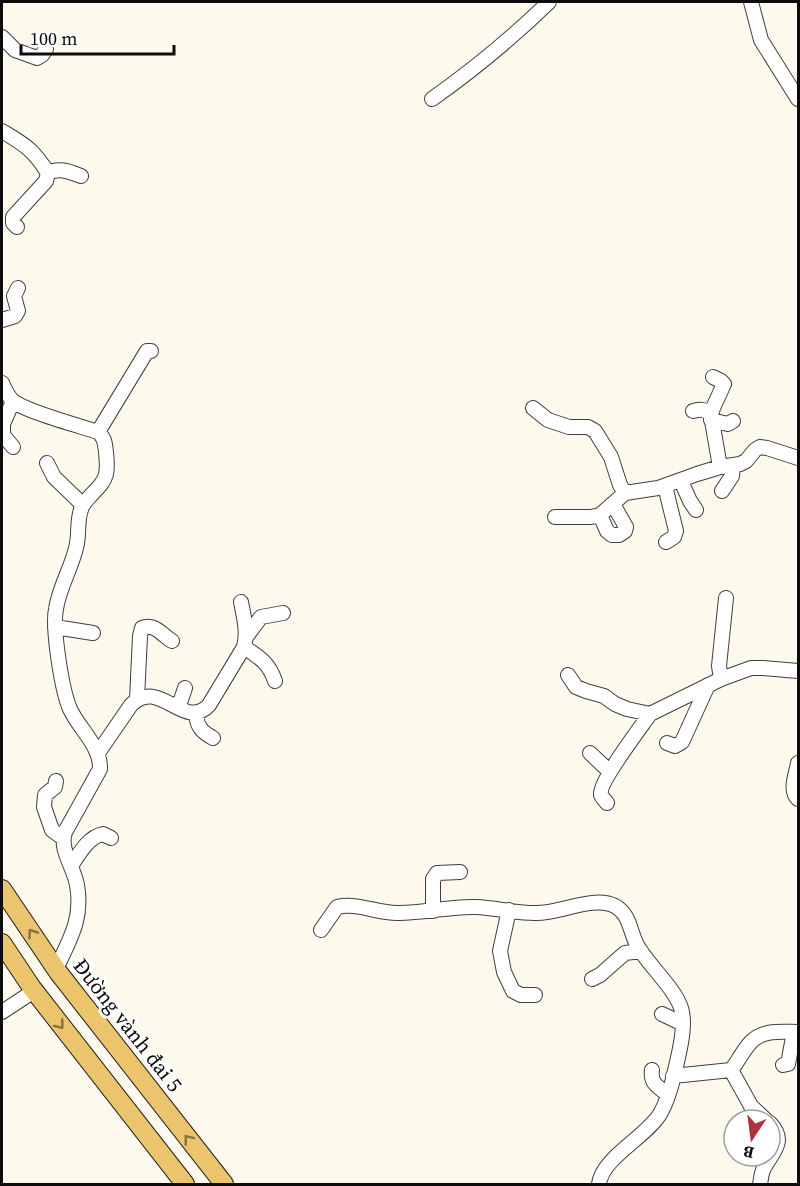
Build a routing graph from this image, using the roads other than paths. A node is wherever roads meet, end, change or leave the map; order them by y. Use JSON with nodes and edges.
{"nodes":[{"id":1,"x":549,"y":2,"type":"edge"},
{"id":2,"x":751,"y":2,"type":"edge"},
{"id":3,"x":2,"y":37,"type":"edge"},
{"id":4,"x":46,"y":49,"type":"dead end"},
{"id":5,"x":432,"y":99,"type":"dead end"},
{"id":6,"x":798,"y":99,"type":"edge"},
{"id":7,"x":2,"y":131,"type":"edge"},
{"id":8,"x":48,"y":173,"type":"junction"},
{"id":9,"x":81,"y":176,"type":"dead end"},
{"id":10,"x":17,"y":227,"type":"dead end"},
{"id":11,"x":18,"y":288,"type":"dead end"},
{"id":12,"x":2,"y":320,"type":"edge"},
{"id":13,"x":151,"y":351,"type":"dead end"},
{"id":14,"x":713,"y":378,"type":"dead end"},
{"id":15,"x":2,"y":383,"type":"edge"},
{"id":16,"x":13,"y":401,"type":"junction"},
{"id":17,"x":533,"y":408,"type":"dead end"},
{"id":18,"x":693,"y":411,"type":"dead end"},
{"id":19,"x":711,"y":417,"type":"junction"},
{"id":20,"x":733,"y":422,"type":"dead end"},
{"id":21,"x":98,"y":432,"type":"junction"},
{"id":22,"x":13,"y":447,"type":"dead end"},
{"id":23,"x":798,"y":458,"type":"edge"},
{"id":24,"x":47,"y":463,"type":"dead end"},
{"id":25,"x":727,"y":467,"type":"junction"},
{"id":26,"x":681,"y":481,"type":"junction"},
{"id":27,"x":665,"y":486,"type":"junction"},
{"id":28,"x":722,"y":491,"type":"dead end"},
{"id":29,"x":625,"y":493,"type":"junction"},
{"id":30,"x":613,"y":504,"type":"junction"},
{"id":31,"x":83,"y":505,"type":"junction"},
{"id":32,"x":696,"y":510,"type":"dead end"},
{"id":33,"x":600,"y":515,"type":"junction"},
{"id":34,"x":555,"y":517,"type":"dead end"},
{"id":35,"x":666,"y":542,"type":"dead end"},
{"id":36,"x":726,"y":598,"type":"dead end"},
{"id":37,"x":242,"y":602,"type":"dead end"},
{"id":38,"x":282,"y":614,"type":"dead end"},
{"id":39,"x":55,"y":627,"type":"junction"},
{"id":40,"x":93,"y":633,"type":"dead end"},
{"id":41,"x":172,"y":641,"type":"dead end"},
{"id":42,"x":245,"y":642,"type":"junction"},
{"id":43,"x":798,"y":671,"type":"edge"},
{"id":44,"x":568,"y":675,"type":"dead end"},
{"id":45,"x":721,"y":679,"type":"junction"},
{"id":46,"x":275,"y":681,"type":"dead end"},
{"id":47,"x":708,"y":685,"type":"junction"},
{"id":48,"x":185,"y":688,"type":"dead end"},
{"id":49,"x":137,"y":699,"type":"junction"},
{"id":50,"x":175,"y":706,"type":"junction"},
{"id":51,"x":196,"y":714,"type":"junction"},
{"id":52,"x":650,"y":714,"type":"junction"},
{"id":53,"x":213,"y":738,"type":"dead end"},
{"id":54,"x":667,"y":743,"type":"dead end"},
{"id":55,"x":98,"y":753,"type":"junction"},
{"id":56,"x":590,"y":753,"type":"dead end"},
{"id":57,"x":798,"y":763,"type":"edge"},
{"id":58,"x":609,"y":772,"type":"junction"},
{"id":59,"x":56,"y":781,"type":"dead end"},
{"id":60,"x":798,"y":800,"type":"edge"},
{"id":61,"x":607,"y":803,"type":"dead end"},
{"id":62,"x":63,"y":838,"type":"junction"},
{"id":63,"x":111,"y":838,"type":"dead end"},
{"id":64,"x":71,"y":866,"type":"junction"},
{"id":65,"x":460,"y":872,"type":"dead end"},
{"id":66,"x":2,"y":889,"type":"edge"},
{"id":67,"x":433,"y":910,"type":"junction"},
{"id":68,"x":509,"y":910,"type":"junction"},
{"id":69,"x":321,"y":930,"type":"dead end"},
{"id":70,"x":2,"y":943,"type":"edge"},
{"id":71,"x":641,"y":951,"type":"junction"},
{"id":72,"x":56,"y":969,"type":"junction"},
{"id":73,"x":592,"y":979,"type":"dead end"},
{"id":74,"x":34,"y":991,"type":"junction"},
{"id":75,"x":535,"y":995,"type":"dead end"},
{"id":76,"x":2,"y":1012,"type":"edge"},
{"id":77,"x":662,"y":1014,"type":"dead end"},
{"id":78,"x":683,"y":1024,"type":"junction"},
{"id":79,"x":796,"y":1032,"type":"edge"},
{"id":80,"x":783,"y":1065,"type":"dead end"},
{"id":81,"x":652,"y":1070,"type":"dead end"},
{"id":82,"x":731,"y":1070,"type":"junction"},
{"id":83,"x":674,"y":1076,"type":"junction"},
{"id":84,"x":668,"y":1095,"type":"junction"},
{"id":85,"x":753,"y":1108,"type":"edge"},
{"id":86,"x":764,"y":1168,"type":"edge"},
{"id":87,"x":185,"y":1185,"type":"edge"},
{"id":88,"x":224,"y":1185,"type":"edge"},
{"id":89,"x":599,"y":1185,"type":"edge"},
{"id":90,"x":760,"y":1185,"type":"edge"}],
"edges":[{"from":1,"to":5,"type":"street"},
{"from":2,"to":6,"type":"street"},
{"from":3,"to":4,"type":"street"},
{"from":7,"to":8,"type":"street"},
{"from":8,"to":9,"type":"street"},
{"from":8,"to":10,"type":"street"},
{"from":11,"to":12,"type":"street"},
{"from":13,"to":21,"type":"street"},
{"from":14,"to":19,"type":"street"},
{"from":15,"to":16,"type":"street"},
{"from":16,"to":21,"type":"street"},
{"from":16,"to":22,"type":"street"},
{"from":17,"to":29,"type":"street"},
{"from":18,"to":19,"type":"street"},
{"from":19,"to":20,"type":"street"},
{"from":19,"to":25,"type":"street"},
{"from":21,"to":31,"type":"street"},
{"from":23,"to":25,"type":"street"},
{"from":24,"to":31,"type":"street"},
{"from":25,"to":26,"type":"street"},
{"from":25,"to":28,"type":"street"},
{"from":26,"to":27,"type":"street"},
{"from":26,"to":32,"type":"street"},
{"from":27,"to":29,"type":"street"},
{"from":27,"to":35,"type":"street"},
{"from":29,"to":30,"type":"street"},
{"from":30,"to":33,"type":"street"},
{"from":30,"to":33,"type":"street"},
{"from":31,"to":39,"type":"street"},
{"from":33,"to":34,"type":"street"},
{"from":36,"to":45,"type":"street"},
{"from":37,"to":42,"type":"street"},
{"from":38,"to":42,"type":"street"},
{"from":39,"to":40,"type":"street"},
{"from":39,"to":55,"type":"street"},
{"from":41,"to":49,"type":"street"},
{"from":42,"to":46,"type":"street"},
{"from":42,"to":51,"type":"street"},
{"from":43,"to":45,"type":"street"},
{"from":44,"to":52,"type":"street"},
{"from":45,"to":47,"type":"street"},
{"from":47,"to":52,"type":"street"},
{"from":47,"to":54,"type":"street"},
{"from":48,"to":50,"type":"street"},
{"from":49,"to":50,"type":"street"},
{"from":49,"to":55,"type":"street"},
{"from":50,"to":51,"type":"street"},
{"from":51,"to":53,"type":"street"},
{"from":52,"to":58,"type":"street"},
{"from":55,"to":62,"type":"street"},
{"from":56,"to":58,"type":"street"},
{"from":57,"to":60,"type":"street"},
{"from":58,"to":61,"type":"street"},
{"from":59,"to":62,"type":"street"},
{"from":62,"to":64,"type":"street"},
{"from":63,"to":64,"type":"street"},
{"from":64,"to":72,"type":"street"},
{"from":65,"to":67,"type":"street"},
{"from":72,"to":66,"type":"main road","name":"Đường vành đai 5","one_way":true},
{"from":67,"to":68,"type":"street"},
{"from":67,"to":69,"type":"street"},
{"from":68,"to":71,"type":"street"},
{"from":68,"to":75,"type":"street"},
{"from":70,"to":74,"type":"main road"},
{"from":71,"to":73,"type":"street"},
{"from":71,"to":78,"type":"street"},
{"from":88,"to":72,"type":"main road","name":"Đường vành đai 5","one_way":true},
{"from":74,"to":76,"type":"street"},
{"from":74,"to":87,"type":"main road","one_way":true},
{"from":77,"to":78,"type":"street"},
{"from":78,"to":83,"type":"street"},
{"from":79,"to":80,"type":"street"},
{"from":79,"to":82,"type":"street"},
{"from":81,"to":84,"type":"street"},
{"from":82,"to":83,"type":"street"},
{"from":82,"to":85,"type":"street"},
{"from":83,"to":84,"type":"street"},
{"from":84,"to":89,"type":"street"},
{"from":86,"to":90,"type":"street"}]}
